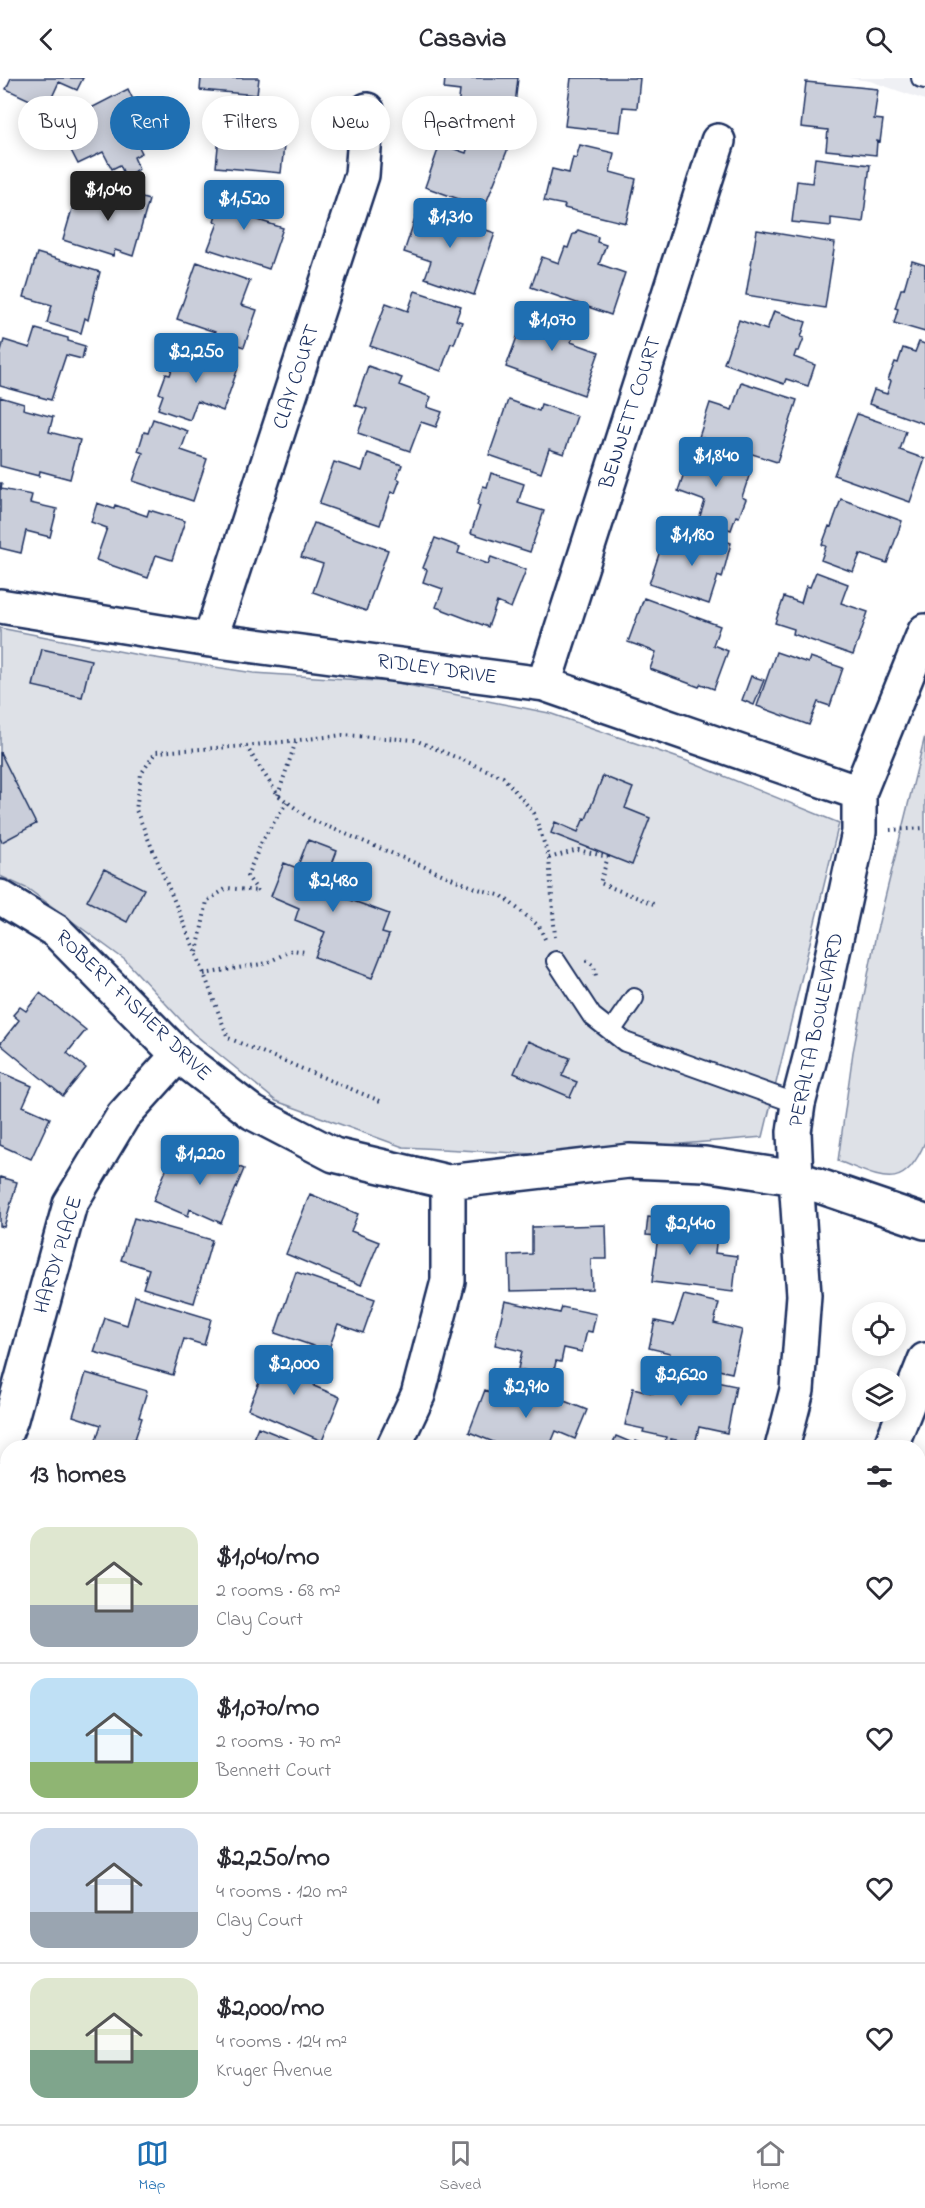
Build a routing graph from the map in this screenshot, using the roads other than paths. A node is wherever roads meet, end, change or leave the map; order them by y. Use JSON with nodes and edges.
{"nodes":[{"id":1,"x":718,"y":141,"type":"dead end"},
{"id":2,"x":364,"y":150,"type":"edge"},
{"id":3,"x":0,"y":606,"type":"edge"},
{"id":4,"x":925,"y":631,"type":"edge"},
{"id":5,"x":210,"y":640,"type":"junction"},
{"id":6,"x":544,"y":684,"type":"junction"},
{"id":7,"x":859,"y":793,"type":"junction"},
{"id":8,"x":0,"y":897,"type":"edge"},
{"id":9,"x":556,"y":961,"type":"road end"},
{"id":10,"x":634,"y":998,"type":"dead end"},
{"id":11,"x":611,"y":1032,"type":"junction"},
{"id":12,"x":178,"y":1055,"type":"junction"},
{"id":13,"x":798,"y":1104,"type":"junction"},
{"id":14,"x":796,"y":1178,"type":"junction"},
{"id":15,"x":448,"y":1182,"type":"junction"},
{"id":16,"x":925,"y":1222,"type":"edge"},
{"id":17,"x":925,"y":1360,"type":"edge"},
{"id":18,"x":2,"y":1440,"type":"edge"},
{"id":19,"x":397,"y":1440,"type":"edge"},
{"id":20,"x":784,"y":1440,"type":"edge"},
{"id":21,"x":894,"y":1440,"type":"edge"}],
"edges":[{"from":1,"to":6,"type":"street","name":"BENNETT COURT"},
{"from":2,"to":5,"type":"street","name":"CLAY COURT"},
{"from":3,"to":5,"type":"street","name":"RIDLEY DRIVE"},
{"from":4,"to":7,"type":"street"},
{"from":5,"to":6,"type":"street","name":"RIDLEY DRIVE"},
{"from":6,"to":7,"type":"street","name":"RIDLEY DRIVE"},
{"from":7,"to":13,"type":"street","name":"PERALTA BOULEVARD"},
{"from":8,"to":12,"type":"street","name":"ROBERT FISHER DRIVE"},
{"from":9,"to":11,"type":"lane"},
{"from":10,"to":11,"type":"lane"},
{"from":11,"to":13,"type":"lane"},
{"from":12,"to":15,"type":"street","name":"ROBERT FISHER DRIVE"},
{"from":12,"to":18,"type":"street","name":"HARDY PLACE"},
{"from":13,"to":14,"type":"street","name":"PERALTA BOULEVARD"},
{"from":14,"to":15,"type":"street","name":"ROBERT FISHER DRIVE"},
{"from":14,"to":16,"type":"street","name":"ROBERT FISHER DRIVE"},
{"from":14,"to":20,"type":"street","name":"PERALTA BOULEVARD"},
{"from":15,"to":19,"type":"street"},
{"from":17,"to":21,"type":"street"}]}
